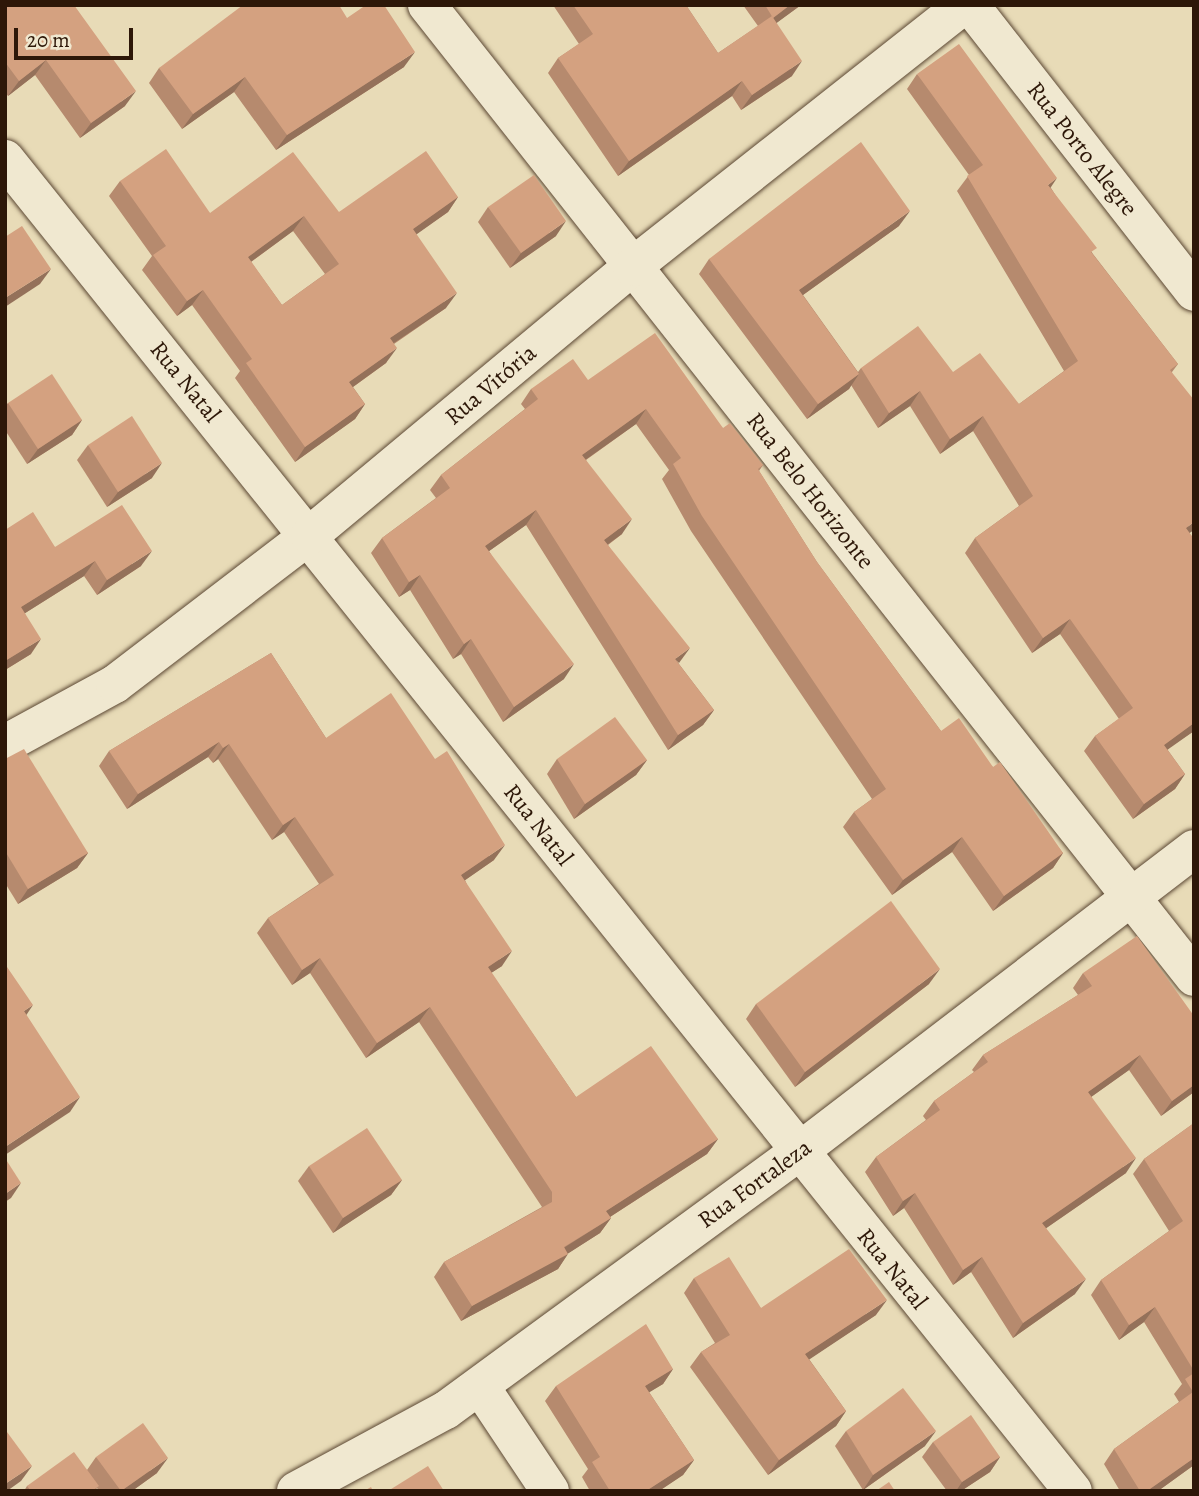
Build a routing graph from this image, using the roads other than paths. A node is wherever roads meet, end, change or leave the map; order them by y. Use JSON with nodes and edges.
{"nodes":[{"id":1,"x":427,"y":5,"type":"edge"},
{"id":2,"x":964,"y":5,"type":"edge"},
{"id":3,"x":970,"y":5,"type":"edge"},
{"id":4,"x":5,"y":159,"type":"edge"},
{"id":5,"x":632,"y":267,"type":"junction"},
{"id":6,"x":1194,"y":292,"type":"edge"},
{"id":7,"x":310,"y":536,"type":"junction"},
{"id":8,"x":5,"y":744,"type":"edge"},
{"id":9,"x":1194,"y":849,"type":"edge"},
{"id":10,"x":1132,"y":896,"type":"junction"},
{"id":11,"x":1194,"y":977,"type":"edge"},
{"id":12,"x":797,"y":1153,"type":"junction"},
{"id":13,"x":480,"y":1386,"type":"junction"},
{"id":14,"x":296,"y":1491,"type":"edge"},
{"id":15,"x":550,"y":1491,"type":"edge"},
{"id":16,"x":1073,"y":1491,"type":"edge"}],
"edges":[{"from":1,"to":5,"type":"street","name":"Rua Belo Horizonte"},
{"from":2,"to":5,"type":"street","name":"Rua Vitória"},
{"from":3,"to":6,"type":"street","name":"Rua Porto Alegre"},
{"from":4,"to":7,"type":"street","name":"Rua Natal"},
{"from":5,"to":7,"type":"street","name":"Rua Vitória"},
{"from":5,"to":10,"type":"street","name":"Rua Belo Horizonte"},
{"from":7,"to":8,"type":"street","name":"Rua Vitória"},
{"from":7,"to":12,"type":"street","name":"Rua Natal"},
{"from":9,"to":10,"type":"street","name":"Rua Fortaleza"},
{"from":10,"to":11,"type":"street","name":"Rua Belo Horizonte"},
{"from":10,"to":12,"type":"street","name":"Rua Fortaleza"},
{"from":12,"to":13,"type":"street","name":"Rua Fortaleza"},
{"from":12,"to":16,"type":"street","name":"Rua Natal"},
{"from":13,"to":14,"type":"street","name":"Rua Fortaleza"},
{"from":13,"to":15,"type":"street"}]}
